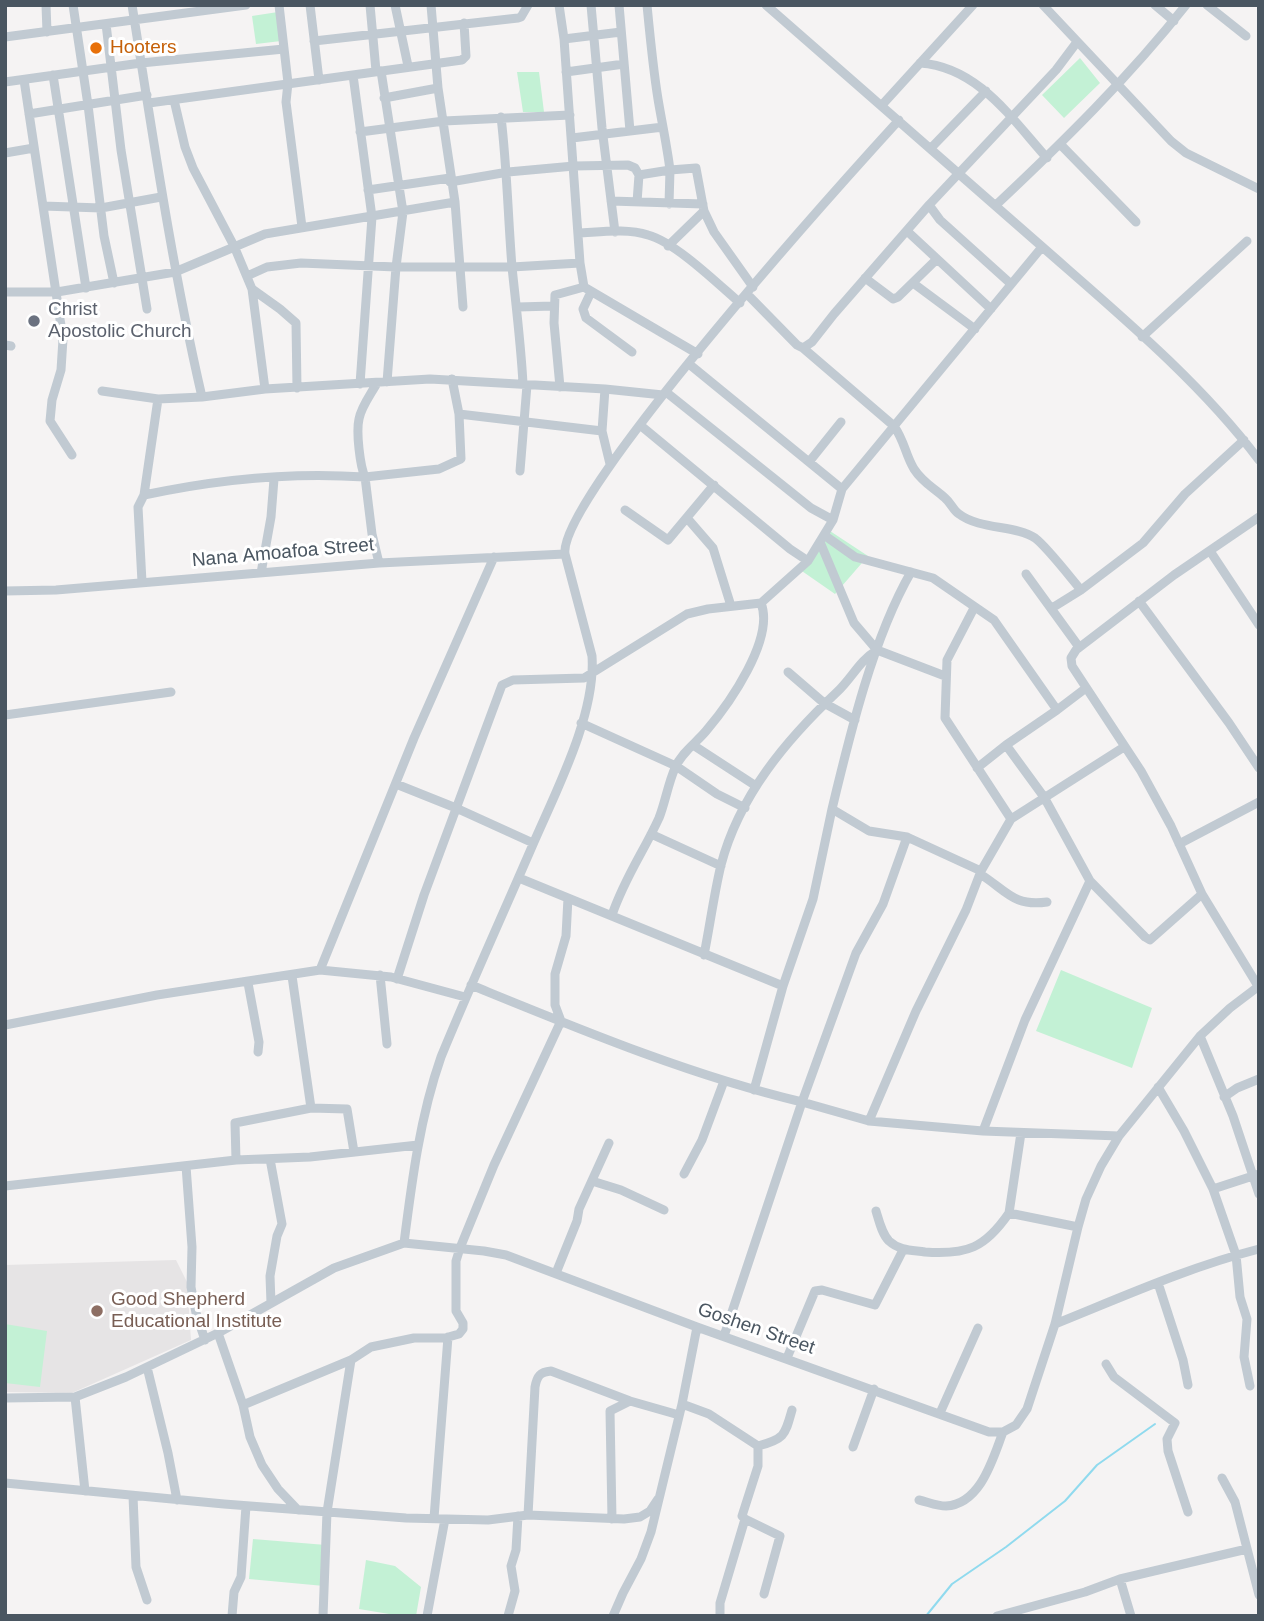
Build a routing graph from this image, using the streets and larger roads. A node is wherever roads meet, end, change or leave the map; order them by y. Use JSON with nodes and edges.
{"nodes":[{"id":1,"x":46,"y":5,"type":"edge"},
{"id":2,"x":73,"y":5,"type":"edge"},
{"id":3,"x":132,"y":5,"type":"edge"},
{"id":4,"x":163,"y":5,"type":"edge"},
{"id":5,"x":247,"y":5,"type":"edge"},
{"id":6,"x":279,"y":5,"type":"edge"},
{"id":7,"x":310,"y":5,"type":"edge"},
{"id":8,"x":370,"y":5,"type":"edge"},
{"id":9,"x":395,"y":5,"type":"edge"},
{"id":10,"x":431,"y":5,"type":"edge"},
{"id":11,"x":528,"y":5,"type":"edge"},
{"id":12,"x":559,"y":5,"type":"edge"},
{"id":13,"x":591,"y":5,"type":"edge"},
{"id":14,"x":619,"y":5,"type":"edge"},
{"id":15,"x":647,"y":5,"type":"edge"},
{"id":16,"x":766,"y":5,"type":"edge"},
{"id":17,"x":973,"y":5,"type":"edge"},
{"id":18,"x":1043,"y":5,"type":"edge"},
{"id":19,"x":1155,"y":5,"type":"edge"},
{"id":20,"x":1186,"y":5,"type":"edge"},
{"id":21,"x":1206,"y":5,"type":"edge"},
{"id":22,"x":219,"y":7,"type":"edge"},
{"id":23,"x":189,"y":9,"type":"edge"},
{"id":24,"x":164,"y":16,"type":"junction"},
{"id":25,"x":134,"y":19,"type":"junction"},
{"id":26,"x":1174,"y":21,"type":"junction"},
{"id":27,"x":464,"y":23,"type":"junction"},
{"id":28,"x":106,"y":24,"type":"junction"},
{"id":29,"x":433,"y":26,"type":"junction"},
{"id":30,"x":77,"y":28,"type":"junction"},
{"id":31,"x":400,"y":30,"type":"junction"},
{"id":32,"x":47,"y":32,"type":"junction"},
{"id":33,"x":621,"y":32,"type":"junction"},
{"id":34,"x":374,"y":33,"type":"junction"},
{"id":35,"x":594,"y":36,"type":"junction"},
{"id":36,"x":1246,"y":36,"type":"dead end"},
{"id":37,"x":5,"y":37,"type":"edge"},
{"id":38,"x":564,"y":39,"type":"junction"},
{"id":39,"x":314,"y":41,"type":"junction"},
{"id":40,"x":1077,"y":42,"type":"junction"},
{"id":41,"x":284,"y":49,"type":"junction"},
{"id":42,"x":920,"y":62,"type":"junction"},
{"id":43,"x":141,"y":63,"type":"junction"},
{"id":44,"x":436,"y":63,"type":"junction"},
{"id":45,"x":624,"y":64,"type":"junction"},
{"id":46,"x":408,"y":66,"type":"junction"},
{"id":47,"x":110,"y":67,"type":"junction"},
{"id":48,"x":597,"y":68,"type":"junction"},
{"id":49,"x":82,"y":71,"type":"junction"},
{"id":50,"x":379,"y":71,"type":"junction"},
{"id":51,"x":566,"y":72,"type":"junction"},
{"id":52,"x":53,"y":75,"type":"junction"},
{"id":53,"x":353,"y":75,"type":"junction"},
{"id":54,"x":24,"y":80,"type":"junction"},
{"id":55,"x":319,"y":80,"type":"junction"},
{"id":56,"x":5,"y":82,"type":"edge"},
{"id":57,"x":288,"y":83,"type":"junction"},
{"id":58,"x":1117,"y":85,"type":"junction"},
{"id":59,"x":438,"y":88,"type":"junction"},
{"id":60,"x":986,"y":91,"type":"junction"},
{"id":61,"x":384,"y":98,"type":"junction"},
{"id":62,"x":148,"y":99,"type":"junction"},
{"id":63,"x":174,"y":100,"type":"junction"},
{"id":64,"x":114,"y":101,"type":"junction"},
{"id":65,"x":89,"y":105,"type":"junction"},
{"id":66,"x":882,"y":105,"type":"junction"},
{"id":67,"x":60,"y":109,"type":"junction"},
{"id":68,"x":29,"y":114,"type":"junction"},
{"id":69,"x":570,"y":115,"type":"junction"},
{"id":70,"x":501,"y":117,"type":"junction"},
{"id":71,"x":1011,"y":117,"type":"junction"},
{"id":72,"x":899,"y":120,"type":"junction"},
{"id":73,"x":444,"y":121,"type":"junction"},
{"id":74,"x":663,"y":127,"type":"junction"},
{"id":75,"x":390,"y":128,"type":"junction"},
{"id":76,"x":630,"y":131,"type":"junction"},
{"id":77,"x":360,"y":132,"type":"junction"},
{"id":78,"x":602,"y":133,"type":"junction"},
{"id":79,"x":572,"y":138,"type":"junction"},
{"id":80,"x":1060,"y":144,"type":"junction"},
{"id":81,"x":34,"y":148,"type":"junction"},
{"id":82,"x":931,"y":148,"type":"junction"},
{"id":83,"x":5,"y":153,"type":"edge"},
{"id":84,"x":1046,"y":158,"type":"junction"},
{"id":85,"x":574,"y":166,"type":"junction"},
{"id":86,"x":607,"y":167,"type":"junction"},
{"id":87,"x":670,"y":170,"type":"junction"},
{"id":88,"x":508,"y":172,"type":"junction"},
{"id":89,"x":958,"y":172,"type":"junction"},
{"id":90,"x":639,"y":175,"type":"junction"},
{"id":91,"x":450,"y":180,"type":"junction"},
{"id":92,"x":398,"y":185,"type":"junction"},
{"id":93,"x":1259,"y":189,"type":"edge"},
{"id":94,"x":368,"y":190,"type":"junction"},
{"id":95,"x":161,"y":197,"type":"junction"},
{"id":96,"x":611,"y":201,"type":"junction"},
{"id":97,"x":455,"y":202,"type":"junction"},
{"id":98,"x":637,"y":202,"type":"junction"},
{"id":99,"x":129,"y":204,"type":"junction"},
{"id":100,"x":669,"y":204,"type":"junction"},
{"id":101,"x":72,"y":205,"type":"junction"},
{"id":102,"x":929,"y":205,"type":"junction"},
{"id":103,"x":996,"y":205,"type":"junction"},
{"id":104,"x":43,"y":206,"type":"junction"},
{"id":105,"x":704,"y":207,"type":"junction"},
{"id":106,"x":101,"y":208,"type":"junction"},
{"id":107,"x":403,"y":212,"type":"junction"},
{"id":108,"x":372,"y":217,"type":"junction"},
{"id":109,"x":1136,"y":222,"type":"dead end"},
{"id":110,"x":302,"y":227,"type":"junction"},
{"id":111,"x":907,"y":231,"type":"junction"},
{"id":112,"x":615,"y":232,"type":"junction"},
{"id":113,"x":578,"y":233,"type":"junction"},
{"id":114,"x":1247,"y":241,"type":"dead end"},
{"id":115,"x":234,"y":246,"type":"junction"},
{"id":116,"x":668,"y":246,"type":"junction"},
{"id":117,"x":1042,"y":247,"type":"junction"},
{"id":118,"x":937,"y":259,"type":"junction"},
{"id":119,"x":580,"y":263,"type":"junction"},
{"id":120,"x":367,"y":264,"type":"junction"},
{"id":121,"x":461,"y":266,"type":"junction"},
{"id":122,"x":396,"y":267,"type":"junction"},
{"id":123,"x":513,"y":267,"type":"junction"},
{"id":124,"x":175,"y":272,"type":"junction"},
{"id":125,"x":247,"y":276,"type":"junction"},
{"id":126,"x":142,"y":278,"type":"junction"},
{"id":127,"x":865,"y":278,"type":"junction"},
{"id":128,"x":114,"y":283,"type":"junction"},
{"id":129,"x":913,"y":283,"type":"junction"},
{"id":130,"x":1012,"y":284,"type":"junction"},
{"id":131,"x":86,"y":288,"type":"junction"},
{"id":132,"x":253,"y":289,"type":"junction"},
{"id":133,"x":588,"y":289,"type":"junction"},
{"id":134,"x":750,"y":290,"type":"junction"},
{"id":135,"x":5,"y":292,"type":"edge"},
{"id":136,"x":57,"y":292,"type":"junction"},
{"id":137,"x":740,"y":303,"type":"junction"},
{"id":138,"x":553,"y":306,"type":"junction"},
{"id":139,"x":463,"y":307,"type":"dead end"},
{"id":140,"x":518,"y":307,"type":"junction"},
{"id":141,"x":146,"y":309,"type":"dead end"},
{"id":142,"x":991,"y":309,"type":"junction"},
{"id":143,"x":975,"y":329,"type":"junction"},
{"id":144,"x":1142,"y":337,"type":"junction"},
{"id":145,"x":803,"y":348,"type":"junction"},
{"id":146,"x":632,"y":352,"type":"dead end"},
{"id":147,"x":698,"y":354,"type":"junction"},
{"id":148,"x":689,"y":364,"type":"junction"},
{"id":149,"x":452,"y":379,"type":"junction"},
{"id":150,"x":382,"y":383,"type":"junction"},
{"id":151,"x":360,"y":384,"type":"junction"},
{"id":152,"x":525,"y":385,"type":"junction"},
{"id":153,"x":560,"y":387,"type":"junction"},
{"id":154,"x":297,"y":388,"type":"junction"},
{"id":155,"x":265,"y":389,"type":"junction"},
{"id":156,"x":605,"y":389,"type":"junction"},
{"id":157,"x":103,"y":391,"type":"dead end"},
{"id":158,"x":665,"y":393,"type":"junction"},
{"id":159,"x":202,"y":397,"type":"junction"},
{"id":160,"x":158,"y":400,"type":"junction"},
{"id":161,"x":459,"y":414,"type":"junction"},
{"id":162,"x":523,"y":421,"type":"junction"},
{"id":163,"x":841,"y":422,"type":"dead end"},
{"id":164,"x":640,"y":425,"type":"junction"},
{"id":165,"x":894,"y":426,"type":"junction"},
{"id":166,"x":602,"y":430,"type":"junction"},
{"id":167,"x":1244,"y":440,"type":"junction"},
{"id":168,"x":72,"y":455,"type":"dead end"},
{"id":169,"x":1259,"y":460,"type":"edge"},
{"id":170,"x":809,"y":462,"type":"junction"},
{"id":171,"x":610,"y":464,"type":"junction"},
{"id":172,"x":520,"y":471,"type":"dead end"},
{"id":173,"x":365,"y":477,"type":"junction"},
{"id":174,"x":274,"y":479,"type":"junction"},
{"id":175,"x":714,"y":485,"type":"junction"},
{"id":176,"x":842,"y":489,"type":"junction"},
{"id":177,"x":144,"y":495,"type":"junction"},
{"id":178,"x":625,"y":510,"type":"dead end"},
{"id":179,"x":1259,"y":517,"type":"edge"},
{"id":180,"x":687,"y":518,"type":"junction"},
{"id":181,"x":833,"y":520,"type":"junction"},
{"id":182,"x":822,"y":539,"type":"junction"},
{"id":183,"x":1210,"y":551,"type":"junction"},
{"id":184,"x":565,"y":554,"type":"junction"},
{"id":185,"x":494,"y":557,"type":"junction"},
{"id":186,"x":808,"y":561,"type":"junction"},
{"id":187,"x":379,"y":563,"type":"junction"},
{"id":188,"x":911,"y":572,"type":"junction"},
{"id":189,"x":261,"y":573,"type":"junction"},
{"id":190,"x":1026,"y":573,"type":"dead end"},
{"id":191,"x":142,"y":582,"type":"junction"},
{"id":192,"x":1081,"y":590,"type":"junction"},
{"id":193,"x":5,"y":591,"type":"edge"},
{"id":194,"x":1139,"y":601,"type":"junction"},
{"id":195,"x":761,"y":603,"type":"junction"},
{"id":196,"x":731,"y":606,"type":"junction"},
{"id":197,"x":974,"y":608,"type":"junction"},
{"id":198,"x":1052,"y":608,"type":"junction"},
{"id":199,"x":1259,"y":625,"type":"edge"},
{"id":200,"x":1079,"y":647,"type":"junction"},
{"id":201,"x":877,"y":650,"type":"junction"},
{"id":202,"x":788,"y":672,"type":"dead end"},
{"id":203,"x":593,"y":673,"type":"junction"},
{"id":204,"x":945,"y":676,"type":"junction"},
{"id":205,"x":1086,"y":688,"type":"junction"},
{"id":206,"x":171,"y":692,"type":"dead end"},
{"id":207,"x":824,"y":703,"type":"junction"},
{"id":208,"x":1057,"y":710,"type":"junction"},
{"id":209,"x":5,"y":715,"type":"edge"},
{"id":210,"x":855,"y":720,"type":"junction"},
{"id":211,"x":582,"y":723,"type":"junction"},
{"id":212,"x":693,"y":745,"type":"junction"},
{"id":213,"x":1006,"y":745,"type":"junction"},
{"id":214,"x":1124,"y":747,"type":"junction"},
{"id":215,"x":676,"y":766,"type":"junction"},
{"id":216,"x":977,"y":768,"type":"junction"},
{"id":217,"x":1259,"y":768,"type":"edge"},
{"id":218,"x":396,"y":784,"type":"junction"},
{"id":219,"x":756,"y":786,"type":"junction"},
{"id":220,"x":1044,"y":797,"type":"junction"},
{"id":221,"x":1259,"y":802,"type":"edge"},
{"id":222,"x":456,"y":808,"type":"junction"},
{"id":223,"x":744,"y":808,"type":"junction"},
{"id":224,"x":832,"y":809,"type":"junction"},
{"id":225,"x":1011,"y":819,"type":"junction"},
{"id":226,"x":651,"y":834,"type":"junction"},
{"id":227,"x":907,"y":837,"type":"junction"},
{"id":228,"x":533,"y":844,"type":"junction"},
{"id":229,"x":1179,"y":844,"type":"junction"},
{"id":230,"x":721,"y":866,"type":"junction"},
{"id":231,"x":981,"y":872,"type":"junction"},
{"id":232,"x":519,"y":878,"type":"junction"},
{"id":233,"x":1090,"y":881,"type":"junction"},
{"id":234,"x":1202,"y":894,"type":"junction"},
{"id":235,"x":568,"y":898,"type":"junction"},
{"id":236,"x":1046,"y":902,"type":"dead end"},
{"id":237,"x":612,"y":915,"type":"junction"},
{"id":238,"x":704,"y":955,"type":"junction"},
{"id":239,"x":320,"y":970,"type":"junction"},
{"id":240,"x":380,"y":975,"type":"junction"},
{"id":241,"x":292,"y":976,"type":"junction"},
{"id":242,"x":397,"y":979,"type":"junction"},
{"id":243,"x":248,"y":983,"type":"junction"},
{"id":244,"x":471,"y":985,"type":"junction"},
{"id":245,"x":783,"y":986,"type":"junction"},
{"id":246,"x":1259,"y":986,"type":"edge"},
{"id":247,"x":465,"y":997,"type":"junction"},
{"id":248,"x":561,"y":1021,"type":"junction"},
{"id":249,"x":5,"y":1025,"type":"edge"},
{"id":250,"x":1200,"y":1036,"type":"junction"},
{"id":251,"x":387,"y":1044,"type":"dead end"},
{"id":252,"x":258,"y":1052,"type":"dead end"},
{"id":253,"x":1259,"y":1080,"type":"edge"},
{"id":254,"x":724,"y":1081,"type":"junction"},
{"id":255,"x":1158,"y":1087,"type":"junction"},
{"id":256,"x":754,"y":1090,"type":"junction"},
{"id":257,"x":1224,"y":1097,"type":"junction"},
{"id":258,"x":802,"y":1102,"type":"junction"},
{"id":259,"x":311,"y":1108,"type":"junction"},
{"id":260,"x":869,"y":1121,"type":"junction"},
{"id":261,"x":983,"y":1131,"type":"junction"},
{"id":262,"x":1021,"y":1133,"type":"junction"},
{"id":263,"x":1119,"y":1136,"type":"junction"},
{"id":264,"x":609,"y":1143,"type":"dead end"},
{"id":265,"x":418,"y":1145,"type":"junction"},
{"id":266,"x":354,"y":1152,"type":"junction"},
{"id":267,"x":270,"y":1159,"type":"junction"},
{"id":268,"x":236,"y":1160,"type":"junction"},
{"id":269,"x":186,"y":1166,"type":"junction"},
{"id":270,"x":684,"y":1174,"type":"dead end"},
{"id":271,"x":1255,"y":1175,"type":"edge"},
{"id":272,"x":592,"y":1181,"type":"junction"},
{"id":273,"x":5,"y":1186,"type":"edge"},
{"id":274,"x":1213,"y":1189,"type":"junction"},
{"id":275,"x":1259,"y":1194,"type":"edge"},
{"id":276,"x":664,"y":1210,"type":"dead end"},
{"id":277,"x":876,"y":1212,"type":"dead end"},
{"id":278,"x":1009,"y":1213,"type":"junction"},
{"id":279,"x":1078,"y":1227,"type":"junction"},
{"id":280,"x":404,"y":1243,"type":"junction"},
{"id":281,"x":460,"y":1248,"type":"junction"},
{"id":282,"x":1259,"y":1249,"type":"edge"},
{"id":283,"x":903,"y":1250,"type":"junction"},
{"id":284,"x":1236,"y":1255,"type":"junction"},
{"id":285,"x":556,"y":1273,"type":"junction"},
{"id":286,"x":1158,"y":1283,"type":"junction"},
{"id":287,"x":271,"y":1303,"type":"junction"},
{"id":288,"x":1055,"y":1324,"type":"junction"},
{"id":289,"x":697,"y":1327,"type":"junction"},
{"id":290,"x":978,"y":1328,"type":"dead end"},
{"id":291,"x":218,"y":1333,"type":"junction"},
{"id":292,"x":724,"y":1336,"type":"junction"},
{"id":293,"x":448,"y":1337,"type":"junction"},
{"id":294,"x":205,"y":1340,"type":"junction"},
{"id":295,"x":787,"y":1358,"type":"junction"},
{"id":296,"x":351,"y":1360,"type":"junction"},
{"id":297,"x":1105,"y":1364,"type":"dead end"},
{"id":298,"x":147,"y":1367,"type":"junction"},
{"id":299,"x":1188,"y":1385,"type":"dead end"},
{"id":300,"x":1250,"y":1386,"type":"dead end"},
{"id":301,"x":874,"y":1389,"type":"junction"},
{"id":302,"x":75,"y":1397,"type":"junction"},
{"id":303,"x":5,"y":1398,"type":"edge"},
{"id":304,"x":630,"y":1401,"type":"junction"},
{"id":305,"x":682,"y":1404,"type":"junction"},
{"id":306,"x":243,"y":1405,"type":"junction"},
{"id":307,"x":792,"y":1410,"type":"dead end"},
{"id":308,"x":940,"y":1413,"type":"junction"},
{"id":309,"x":679,"y":1415,"type":"junction"},
{"id":310,"x":1003,"y":1432,"type":"junction"},
{"id":311,"x":758,"y":1446,"type":"junction"},
{"id":312,"x":853,"y":1447,"type":"dead end"},
{"id":313,"x":1222,"y":1478,"type":"dead end"},
{"id":314,"x":5,"y":1483,"type":"edge"},
{"id":315,"x":85,"y":1491,"type":"junction"},
{"id":316,"x":133,"y":1496,"type":"junction"},
{"id":317,"x":658,"y":1499,"type":"junction"},
{"id":318,"x":177,"y":1500,"type":"junction"},
{"id":319,"x":919,"y":1500,"type":"dead end"},
{"id":320,"x":246,"y":1506,"type":"junction"},
{"id":321,"x":298,"y":1510,"type":"junction"},
{"id":322,"x":327,"y":1512,"type":"junction"},
{"id":323,"x":1188,"y":1512,"type":"dead end"},
{"id":324,"x":523,"y":1516,"type":"junction"},
{"id":325,"x":433,"y":1518,"type":"junction"},
{"id":326,"x":445,"y":1519,"type":"junction"},
{"id":327,"x":612,"y":1519,"type":"junction"},
{"id":328,"x":744,"y":1519,"type":"junction"},
{"id":329,"x":1247,"y":1549,"type":"junction"},
{"id":330,"x":1120,"y":1579,"type":"junction"},
{"id":331,"x":764,"y":1594,"type":"dead end"},
{"id":332,"x":1259,"y":1595,"type":"edge"},
{"id":333,"x":147,"y":1600,"type":"dead end"},
{"id":334,"x":232,"y":1616,"type":"edge"},
{"id":335,"x":323,"y":1616,"type":"edge"},
{"id":336,"x":426,"y":1616,"type":"edge"},
{"id":337,"x":508,"y":1616,"type":"edge"},
{"id":338,"x":613,"y":1616,"type":"edge"},
{"id":339,"x":720,"y":1616,"type":"edge"},
{"id":340,"x":997,"y":1616,"type":"edge"},
{"id":341,"x":1131,"y":1616,"type":"edge"}],
"edges":[{"from":1,"to":32,"type":"street"},
{"from":2,"to":30,"type":"street"},
{"from":3,"to":25,"type":"street"},
{"from":4,"to":24,"type":"street"},
{"from":5,"to":22,"type":"street"},
{"from":6,"to":41,"type":"street"},
{"from":7,"to":39,"type":"street"},
{"from":8,"to":34,"type":"street"},
{"from":9,"to":31,"type":"street"},
{"from":10,"to":29,"type":"street"},
{"from":11,"to":27,"type":"street"},
{"from":12,"to":38,"type":"street"},
{"from":13,"to":35,"type":"street"},
{"from":14,"to":33,"type":"street"},
{"from":15,"to":74,"type":"street"},
{"from":16,"to":66,"type":"street"},
{"from":17,"to":42,"type":"street"},
{"from":18,"to":40,"type":"street"},
{"from":19,"to":26,"type":"street"},
{"from":20,"to":26,"type":"street"},
{"from":21,"to":36,"type":"street"},
{"from":22,"to":23,"type":"street"},
{"from":23,"to":24,"type":"street"},
{"from":24,"to":25,"type":"street"},
{"from":25,"to":28,"type":"street"},
{"from":25,"to":43,"type":"street"},
{"from":26,"to":58,"type":"street"},
{"from":27,"to":29,"type":"street"},
{"from":27,"to":44,"type":"street"},
{"from":28,"to":30,"type":"street"},
{"from":28,"to":47,"type":"street"},
{"from":29,"to":31,"type":"street"},
{"from":29,"to":44,"type":"street"},
{"from":30,"to":32,"type":"street"},
{"from":30,"to":49,"type":"street"},
{"from":31,"to":34,"type":"street"},
{"from":31,"to":46,"type":"street"},
{"from":32,"to":37,"type":"street"},
{"from":33,"to":35,"type":"street"},
{"from":33,"to":45,"type":"street"},
{"from":34,"to":39,"type":"street"},
{"from":34,"to":50,"type":"street"},
{"from":35,"to":38,"type":"street"},
{"from":35,"to":48,"type":"street"},
{"from":38,"to":51,"type":"street"},
{"from":39,"to":55,"type":"street"},
{"from":40,"to":58,"type":"street"},
{"from":40,"to":71,"type":"street"},
{"from":41,"to":43,"type":"street"},
{"from":41,"to":57,"type":"street"},
{"from":42,"to":60,"type":"street"},
{"from":42,"to":66,"type":"street"},
{"from":43,"to":47,"type":"street"},
{"from":43,"to":62,"type":"street"},
{"from":44,"to":46,"type":"street"},
{"from":44,"to":59,"type":"street"},
{"from":45,"to":48,"type":"street"},
{"from":45,"to":76,"type":"street"},
{"from":46,"to":50,"type":"street"},
{"from":47,"to":49,"type":"street"},
{"from":47,"to":64,"type":"street"},
{"from":48,"to":51,"type":"street"},
{"from":48,"to":78,"type":"street"},
{"from":49,"to":52,"type":"street"},
{"from":49,"to":65,"type":"street"},
{"from":50,"to":53,"type":"street"},
{"from":50,"to":61,"type":"street"},
{"from":51,"to":69,"type":"street"},
{"from":52,"to":54,"type":"street"},
{"from":52,"to":67,"type":"street"},
{"from":53,"to":55,"type":"street"},
{"from":53,"to":77,"type":"street"},
{"from":54,"to":56,"type":"street"},
{"from":54,"to":68,"type":"street"},
{"from":55,"to":57,"type":"street"},
{"from":57,"to":63,"type":"street"},
{"from":57,"to":110,"type":"street"},
{"from":58,"to":80,"type":"street"},
{"from":58,"to":93,"type":"street"},
{"from":59,"to":61,"type":"street"},
{"from":59,"to":73,"type":"street"},
{"from":60,"to":71,"type":"street"},
{"from":60,"to":82,"type":"street"},
{"from":61,"to":75,"type":"street"},
{"from":62,"to":63,"type":"street"},
{"from":62,"to":64,"type":"street"},
{"from":62,"to":95,"type":"street"},
{"from":63,"to":115,"type":"street"},
{"from":64,"to":65,"type":"street"},
{"from":64,"to":99,"type":"street"},
{"from":65,"to":67,"type":"street"},
{"from":65,"to":106,"type":"street"},
{"from":66,"to":72,"type":"street"},
{"from":67,"to":68,"type":"street"},
{"from":67,"to":101,"type":"street"},
{"from":68,"to":81,"type":"street"},
{"from":69,"to":70,"type":"street"},
{"from":69,"to":79,"type":"street"},
{"from":70,"to":73,"type":"street"},
{"from":70,"to":88,"type":"street"},
{"from":71,"to":84,"type":"street"},
{"from":71,"to":89,"type":"street"},
{"from":72,"to":82,"type":"street"},
{"from":72,"to":134,"type":"street"},
{"from":73,"to":75,"type":"street"},
{"from":73,"to":91,"type":"street"},
{"from":74,"to":76,"type":"street"},
{"from":74,"to":87,"type":"street"},
{"from":75,"to":77,"type":"street"},
{"from":75,"to":92,"type":"street"},
{"from":76,"to":78,"type":"street"},
{"from":77,"to":94,"type":"street"},
{"from":78,"to":79,"type":"street"},
{"from":78,"to":86,"type":"street"},
{"from":79,"to":85,"type":"street"},
{"from":80,"to":84,"type":"street"},
{"from":80,"to":109,"type":"street"},
{"from":81,"to":83,"type":"street"},
{"from":81,"to":104,"type":"street"},
{"from":82,"to":89,"type":"street"},
{"from":84,"to":103,"type":"street"},
{"from":85,"to":86,"type":"street"},
{"from":85,"to":88,"type":"street"},
{"from":85,"to":113,"type":"street"},
{"from":86,"to":90,"type":"street"},
{"from":86,"to":96,"type":"street"},
{"from":87,"to":90,"type":"street"},
{"from":87,"to":100,"type":"street"},
{"from":87,"to":105,"type":"street"},
{"from":88,"to":91,"type":"street"},
{"from":88,"to":123,"type":"street"},
{"from":89,"to":102,"type":"street"},
{"from":89,"to":103,"type":"street"},
{"from":90,"to":98,"type":"street"},
{"from":91,"to":92,"type":"street"},
{"from":91,"to":97,"type":"street"},
{"from":92,"to":94,"type":"street"},
{"from":92,"to":107,"type":"street"},
{"from":94,"to":108,"type":"street"},
{"from":95,"to":99,"type":"street"},
{"from":95,"to":124,"type":"street"},
{"from":96,"to":98,"type":"street"},
{"from":96,"to":112,"type":"street"},
{"from":97,"to":107,"type":"street"},
{"from":97,"to":121,"type":"street"},
{"from":98,"to":100,"type":"street"},
{"from":99,"to":106,"type":"street"},
{"from":99,"to":126,"type":"street"},
{"from":100,"to":105,"type":"street"},
{"from":101,"to":104,"type":"street"},
{"from":101,"to":106,"type":"street"},
{"from":101,"to":131,"type":"street"},
{"from":102,"to":111,"type":"street"},
{"from":102,"to":130,"type":"street"},
{"from":103,"to":117,"type":"street"},
{"from":104,"to":136,"type":"street"},
{"from":105,"to":116,"type":"street"},
{"from":105,"to":134,"type":"street"},
{"from":106,"to":128,"type":"street"},
{"from":107,"to":108,"type":"street"},
{"from":107,"to":122,"type":"street"},
{"from":108,"to":110,"type":"street"},
{"from":108,"to":120,"type":"street"},
{"from":110,"to":115,"type":"street"},
{"from":111,"to":118,"type":"street"},
{"from":111,"to":127,"type":"street"},
{"from":112,"to":113,"type":"street"},
{"from":112,"to":116,"type":"street"},
{"from":113,"to":119,"type":"street"},
{"from":114,"to":144,"type":"street"},
{"from":115,"to":124,"type":"street"},
{"from":115,"to":125,"type":"street"},
{"from":116,"to":137,"type":"street"},
{"from":117,"to":130,"type":"street"},
{"from":117,"to":144,"type":"street"},
{"from":118,"to":129,"type":"street"},
{"from":118,"to":142,"type":"street"},
{"from":119,"to":123,"type":"street"},
{"from":119,"to":133,"type":"street"},
{"from":120,"to":122,"type":"street"},
{"from":120,"to":125,"type":"street"},
{"from":120,"to":151,"type":"street"},
{"from":121,"to":122,"type":"street"},
{"from":121,"to":123,"type":"street"},
{"from":121,"to":139,"type":"street"},
{"from":122,"to":150,"type":"street"},
{"from":123,"to":140,"type":"street"},
{"from":124,"to":126,"type":"street"},
{"from":124,"to":159,"type":"street"},
{"from":125,"to":132,"type":"street"},
{"from":126,"to":128,"type":"street"},
{"from":126,"to":141,"type":"street"},
{"from":127,"to":129,"type":"street"},
{"from":127,"to":145,"type":"street"},
{"from":128,"to":131,"type":"street"},
{"from":129,"to":143,"type":"street"},
{"from":130,"to":142,"type":"street"},
{"from":131,"to":136,"type":"street"},
{"from":132,"to":154,"type":"street"},
{"from":132,"to":155,"type":"street"},
{"from":133,"to":138,"type":"street"},
{"from":133,"to":146,"type":"street"},
{"from":133,"to":147,"type":"street"},
{"from":134,"to":137,"type":"street"},
{"from":134,"to":145,"type":"street"},
{"from":135,"to":136,"type":"street"},
{"from":136,"to":168,"type":"street"},
{"from":137,"to":147,"type":"street"},
{"from":138,"to":140,"type":"street"},
{"from":138,"to":153,"type":"street"},
{"from":140,"to":152,"type":"street"},
{"from":142,"to":143,"type":"street"},
{"from":143,"to":165,"type":"street"},
{"from":144,"to":167,"type":"street"},
{"from":145,"to":165,"type":"street"},
{"from":147,"to":148,"type":"street"},
{"from":148,"to":158,"type":"street"},
{"from":148,"to":170,"type":"street"},
{"from":149,"to":150,"type":"street"},
{"from":149,"to":152,"type":"street"},
{"from":149,"to":161,"type":"street"},
{"from":150,"to":151,"type":"street"},
{"from":150,"to":173,"type":"street"},
{"from":151,"to":154,"type":"street"},
{"from":152,"to":153,"type":"street"},
{"from":152,"to":162,"type":"street"},
{"from":153,"to":156,"type":"street"},
{"from":154,"to":155,"type":"street"},
{"from":155,"to":159,"type":"street"},
{"from":156,"to":158,"type":"street"},
{"from":156,"to":166,"type":"street"},
{"from":157,"to":160,"type":"street"},
{"from":158,"to":164,"type":"street"},
{"from":158,"to":181,"type":"street"},
{"from":159,"to":160,"type":"street"},
{"from":160,"to":177,"type":"street"},
{"from":161,"to":162,"type":"street"},
{"from":161,"to":173,"type":"street"},
{"from":162,"to":166,"type":"street"},
{"from":162,"to":172,"type":"street"},
{"from":163,"to":170,"type":"street"},
{"from":164,"to":171,"type":"street"},
{"from":164,"to":175,"type":"street"},
{"from":165,"to":176,"type":"street"},
{"from":165,"to":192,"type":"street"},
{"from":166,"to":171,"type":"street"},
{"from":167,"to":169,"type":"street"},
{"from":167,"to":192,"type":"street"},
{"from":170,"to":176,"type":"street"},
{"from":171,"to":184,"type":"street"},
{"from":173,"to":174,"type":"street"},
{"from":173,"to":187,"type":"street"},
{"from":174,"to":177,"type":"street"},
{"from":174,"to":189,"type":"street"},
{"from":175,"to":180,"type":"street"},
{"from":175,"to":186,"type":"street"},
{"from":176,"to":181,"type":"street"},
{"from":177,"to":191,"type":"street"},
{"from":178,"to":180,"type":"street"},
{"from":179,"to":183,"type":"street"},
{"from":180,"to":196,"type":"street"},
{"from":181,"to":182,"type":"street"},
{"from":182,"to":186,"type":"street"},
{"from":182,"to":188,"type":"street"},
{"from":182,"to":201,"type":"street"},
{"from":183,"to":194,"type":"street"},
{"from":183,"to":199,"type":"street"},
{"from":184,"to":185,"type":"street","name":"Nana Amoafoa Street"},
{"from":184,"to":203,"type":"street"},
{"from":185,"to":187,"type":"street","name":"Nana Amoafoa Street"},
{"from":185,"to":218,"type":"street"},
{"from":186,"to":195,"type":"street"},
{"from":187,"to":189,"type":"street","name":"Nana Amoafoa Street"},
{"from":188,"to":197,"type":"street"},
{"from":188,"to":201,"type":"street"},
{"from":189,"to":191,"type":"street","name":"Nana Amoafoa Street"},
{"from":190,"to":198,"type":"street"},
{"from":191,"to":193,"type":"street","name":"Nana Amoafoa Street"},
{"from":192,"to":198,"type":"street"},
{"from":194,"to":200,"type":"street"},
{"from":194,"to":217,"type":"street"},
{"from":195,"to":196,"type":"street"},
{"from":195,"to":212,"type":"street"},
{"from":196,"to":203,"type":"street"},
{"from":197,"to":204,"type":"street"},
{"from":197,"to":208,"type":"street"},
{"from":198,"to":200,"type":"street"},
{"from":200,"to":205,"type":"street"},
{"from":201,"to":204,"type":"street"},
{"from":201,"to":207,"type":"street"},
{"from":201,"to":210,"type":"street"},
{"from":202,"to":207,"type":"street"},
{"from":203,"to":211,"type":"street"},
{"from":203,"to":222,"type":"street"},
{"from":204,"to":216,"type":"street"},
{"from":205,"to":208,"type":"street"},
{"from":205,"to":214,"type":"street"},
{"from":206,"to":209,"type":"street"},
{"from":207,"to":210,"type":"street"},
{"from":207,"to":219,"type":"street"},
{"from":208,"to":213,"type":"street"},
{"from":210,"to":224,"type":"street"},
{"from":211,"to":215,"type":"street"},
{"from":211,"to":228,"type":"street"},
{"from":212,"to":215,"type":"street"},
{"from":212,"to":219,"type":"street"},
{"from":213,"to":216,"type":"street"},
{"from":213,"to":220,"type":"street"},
{"from":214,"to":220,"type":"street"},
{"from":214,"to":229,"type":"street"},
{"from":215,"to":223,"type":"street"},
{"from":215,"to":226,"type":"street"},
{"from":216,"to":225,"type":"street"},
{"from":218,"to":222,"type":"street"},
{"from":218,"to":239,"type":"street"},
{"from":219,"to":223,"type":"street"},
{"from":220,"to":225,"type":"street"},
{"from":220,"to":233,"type":"street"},
{"from":221,"to":229,"type":"street"},
{"from":222,"to":228,"type":"street"},
{"from":222,"to":242,"type":"street"},
{"from":223,"to":230,"type":"street"},
{"from":224,"to":227,"type":"street"},
{"from":224,"to":245,"type":"street"},
{"from":225,"to":231,"type":"street"},
{"from":226,"to":230,"type":"street"},
{"from":226,"to":237,"type":"street"},
{"from":227,"to":231,"type":"street"},
{"from":227,"to":258,"type":"street"},
{"from":228,"to":232,"type":"street"},
{"from":229,"to":234,"type":"street"},
{"from":230,"to":238,"type":"street"},
{"from":231,"to":236,"type":"street"},
{"from":231,"to":260,"type":"street"},
{"from":232,"to":235,"type":"street"},
{"from":232,"to":244,"type":"street"},
{"from":233,"to":234,"type":"street"},
{"from":233,"to":261,"type":"street"},
{"from":234,"to":246,"type":"street"},
{"from":235,"to":237,"type":"street"},
{"from":235,"to":248,"type":"street"},
{"from":237,"to":238,"type":"street"},
{"from":238,"to":245,"type":"street"},
{"from":239,"to":240,"type":"street"},
{"from":239,"to":241,"type":"street"},
{"from":240,"to":242,"type":"street"},
{"from":240,"to":251,"type":"street"},
{"from":241,"to":243,"type":"street"},
{"from":241,"to":259,"type":"street"},
{"from":242,"to":247,"type":"street"},
{"from":243,"to":249,"type":"street"},
{"from":243,"to":252,"type":"street"},
{"from":244,"to":247,"type":"street"},
{"from":244,"to":248,"type":"street"},
{"from":245,"to":256,"type":"street"},
{"from":246,"to":250,"type":"street"},
{"from":247,"to":265,"type":"street"},
{"from":248,"to":254,"type":"street"},
{"from":248,"to":281,"type":"street"},
{"from":250,"to":255,"type":"street"},
{"from":250,"to":257,"type":"street"},
{"from":253,"to":257,"type":"street"},
{"from":254,"to":256,"type":"street"},
{"from":254,"to":270,"type":"street"},
{"from":255,"to":263,"type":"street"},
{"from":255,"to":274,"type":"street"},
{"from":256,"to":258,"type":"street"},
{"from":257,"to":271,"type":"street"},
{"from":258,"to":260,"type":"street"},
{"from":258,"to":292,"type":"street"},
{"from":259,"to":266,"type":"street"},
{"from":259,"to":268,"type":"street"},
{"from":260,"to":261,"type":"street"},
{"from":261,"to":262,"type":"street"},
{"from":262,"to":263,"type":"street"},
{"from":262,"to":278,"type":"street"},
{"from":263,"to":279,"type":"street"},
{"from":264,"to":272,"type":"street"},
{"from":265,"to":266,"type":"street"},
{"from":265,"to":280,"type":"street"},
{"from":266,"to":267,"type":"street"},
{"from":267,"to":268,"type":"street"},
{"from":267,"to":287,"type":"street"},
{"from":268,"to":269,"type":"street"},
{"from":269,"to":273,"type":"street"},
{"from":269,"to":294,"type":"street"},
{"from":271,"to":274,"type":"street"},
{"from":271,"to":275,"type":"street"},
{"from":272,"to":276,"type":"street"},
{"from":272,"to":285,"type":"street"},
{"from":274,"to":284,"type":"street"},
{"from":277,"to":283,"type":"street"},
{"from":278,"to":279,"type":"street"},
{"from":278,"to":283,"type":"street"},
{"from":279,"to":288,"type":"street"},
{"from":280,"to":281,"type":"street","name":"Goshen Street"},
{"from":280,"to":287,"type":"street","name":"Goshen Street"},
{"from":281,"to":285,"type":"street","name":"Goshen Street"},
{"from":281,"to":293,"type":"street"},
{"from":282,"to":284,"type":"street"},
{"from":283,"to":295,"type":"street"},
{"from":284,"to":286,"type":"street"},
{"from":284,"to":300,"type":"street"},
{"from":285,"to":289,"type":"street","name":"Goshen Street"},
{"from":286,"to":288,"type":"street"},
{"from":286,"to":299,"type":"street"},
{"from":287,"to":291,"type":"street","name":"Goshen Street"},
{"from":288,"to":310,"type":"street"},
{"from":289,"to":292,"type":"street","name":"Goshen Street"},
{"from":289,"to":305,"type":"street"},
{"from":290,"to":308,"type":"street"},
{"from":291,"to":294,"type":"street","name":"Goshen Street"},
{"from":291,"to":306,"type":"street"},
{"from":292,"to":295,"type":"street","name":"Goshen Street"},
{"from":293,"to":296,"type":"street"},
{"from":293,"to":325,"type":"street"},
{"from":294,"to":298,"type":"street","name":"Goshen Street"},
{"from":295,"to":301,"type":"street","name":"Goshen Street"},
{"from":296,"to":306,"type":"street"},
{"from":296,"to":322,"type":"street"},
{"from":297,"to":323,"type":"street"},
{"from":298,"to":302,"type":"street","name":"Goshen Street"},
{"from":298,"to":318,"type":"street"},
{"from":301,"to":308,"type":"street","name":"Goshen Street"},
{"from":301,"to":312,"type":"street"},
{"from":302,"to":303,"type":"street","name":"Goshen Street"},
{"from":302,"to":315,"type":"street"},
{"from":304,"to":309,"type":"street"},
{"from":304,"to":324,"type":"street"},
{"from":304,"to":327,"type":"street"},
{"from":305,"to":309,"type":"street"},
{"from":305,"to":311,"type":"street"},
{"from":306,"to":321,"type":"street"},
{"from":307,"to":311,"type":"street"},
{"from":308,"to":310,"type":"street","name":"Goshen Street"},
{"from":309,"to":317,"type":"street"},
{"from":310,"to":319,"type":"street"},
{"from":311,"to":328,"type":"street"},
{"from":313,"to":329,"type":"street"},
{"from":314,"to":315,"type":"street"},
{"from":315,"to":316,"type":"street"},
{"from":316,"to":318,"type":"street"},
{"from":316,"to":333,"type":"street"},
{"from":317,"to":327,"type":"street"},
{"from":317,"to":338,"type":"street"},
{"from":318,"to":320,"type":"street"},
{"from":320,"to":321,"type":"street"},
{"from":320,"to":334,"type":"street"},
{"from":321,"to":322,"type":"street"},
{"from":322,"to":325,"type":"street"},
{"from":322,"to":335,"type":"street"},
{"from":324,"to":326,"type":"street"},
{"from":324,"to":327,"type":"street"},
{"from":324,"to":337,"type":"street"},
{"from":325,"to":326,"type":"street"},
{"from":326,"to":336,"type":"street"},
{"from":328,"to":331,"type":"street"},
{"from":328,"to":339,"type":"street"},
{"from":329,"to":330,"type":"street"},
{"from":329,"to":332,"type":"street"},
{"from":330,"to":340,"type":"street"},
{"from":330,"to":341,"type":"street"}]}
